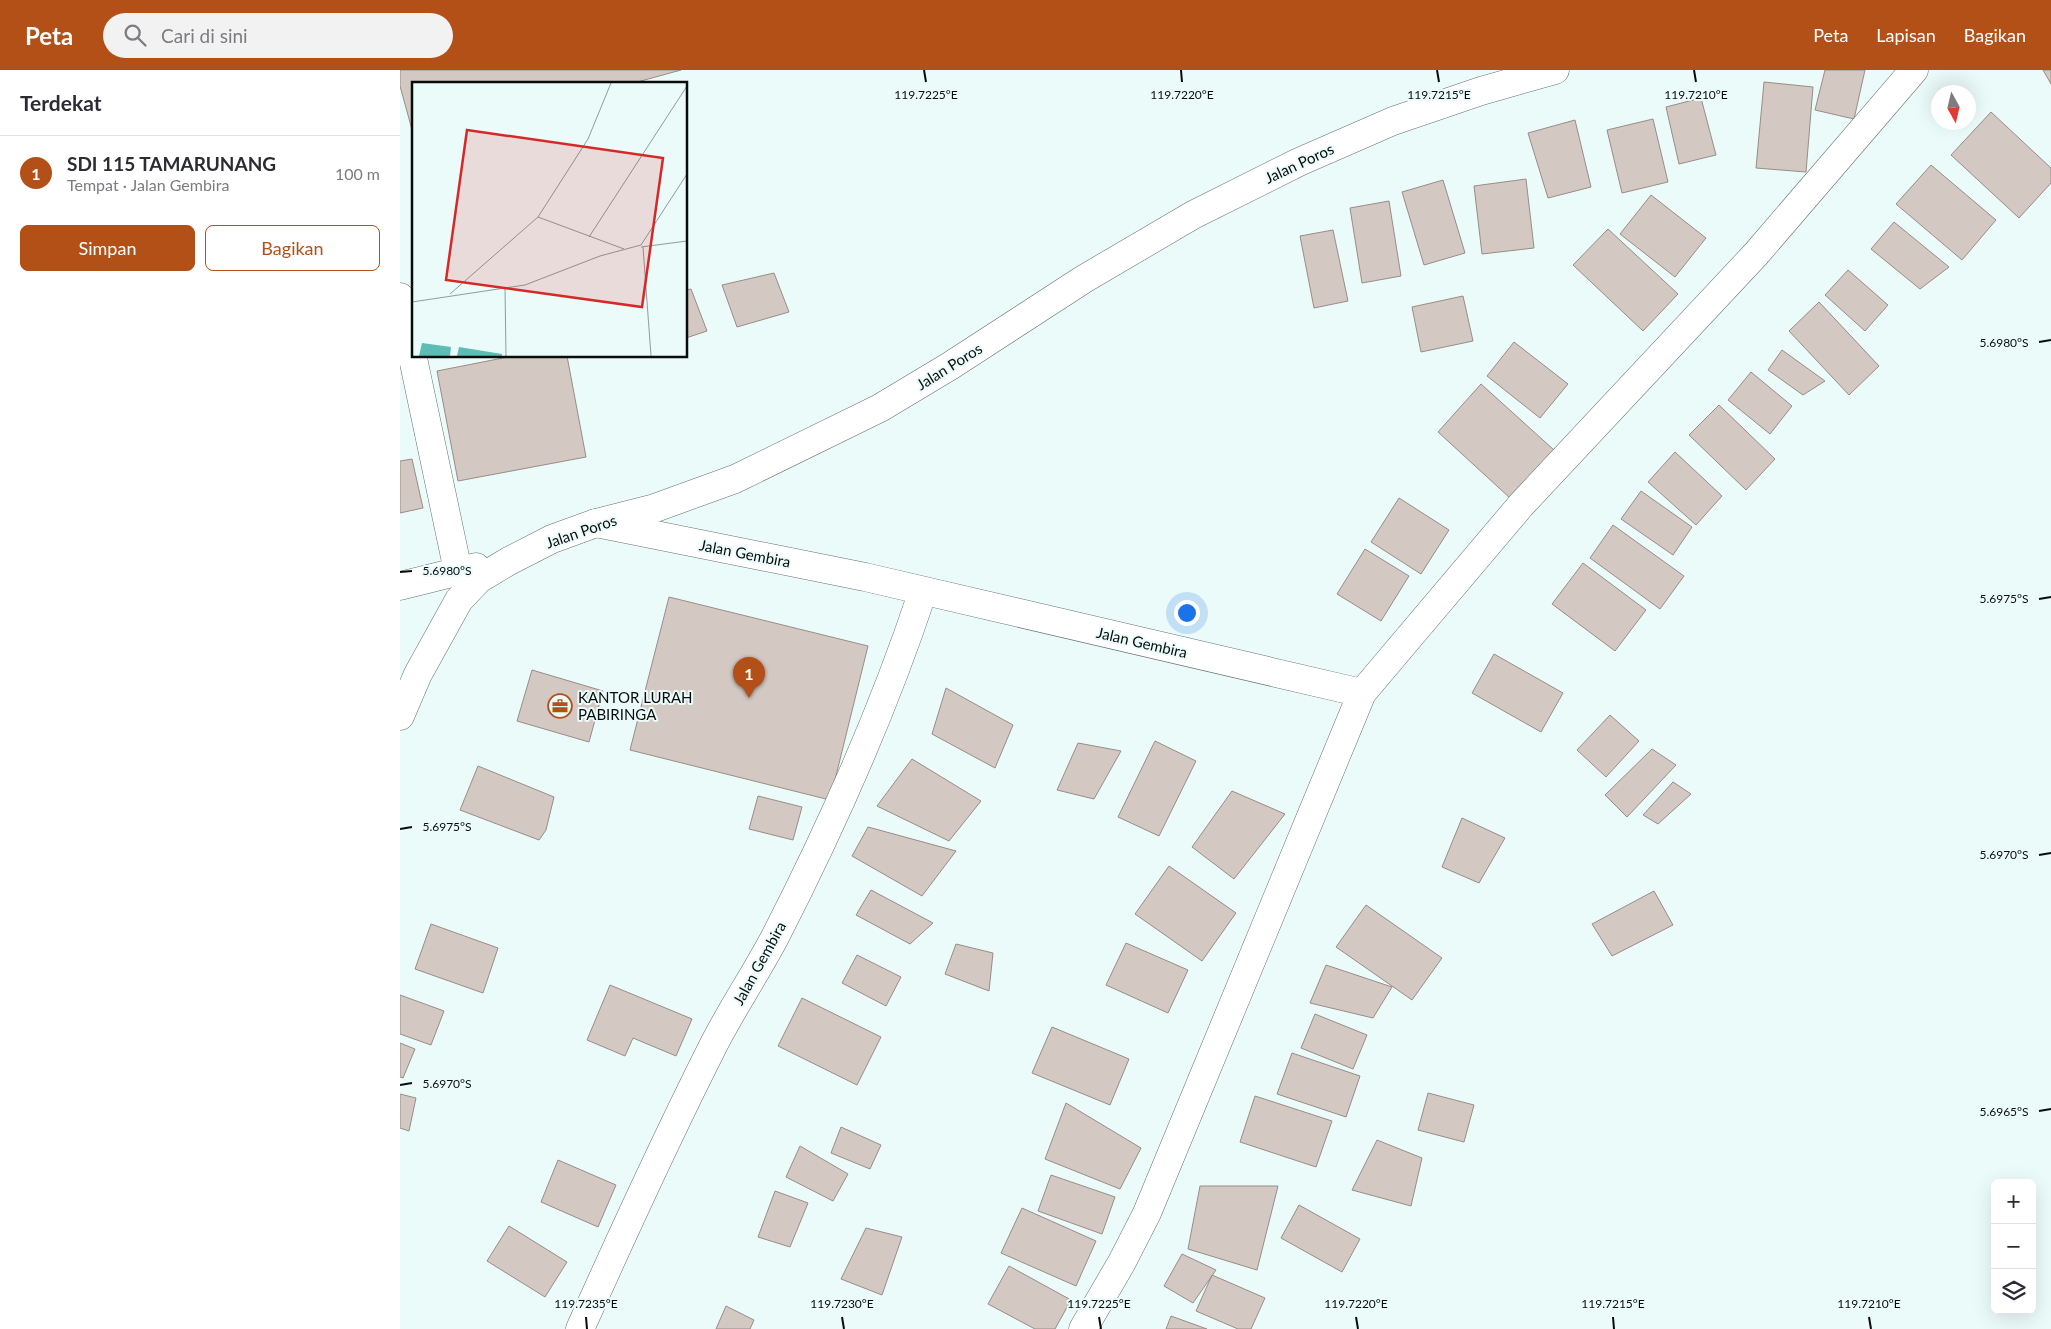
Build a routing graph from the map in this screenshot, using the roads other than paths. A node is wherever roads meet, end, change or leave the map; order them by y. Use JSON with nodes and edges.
{"nodes":[{"id":1,"x":1555,"y":70,"type":"edge"},
{"id":2,"x":1914,"y":70,"type":"edge"},
{"id":3,"x":400,"y":297,"type":"edge"},
{"id":4,"x":412,"y":353,"type":"edge"},
{"id":5,"x":413,"y":358,"type":"edge"},
{"id":6,"x":596,"y":523,"type":"junction"},
{"id":7,"x":509,"y":561,"type":"junction"},
{"id":8,"x":458,"y":570,"type":"junction"},
{"id":9,"x":400,"y":586,"type":"edge"},
{"id":10,"x":923,"y":591,"type":"junction"},
{"id":11,"x":1362,"y":693,"type":"junction"},
{"id":12,"x":400,"y":716,"type":"edge"},
{"id":13,"x":580,"y":1329,"type":"edge"},
{"id":14,"x":1083,"y":1329,"type":"edge"}],
"edges":[{"from":1,"to":6,"type":"street","name":"Jalan Poros"},
{"from":2,"to":11,"type":"street"},
{"from":3,"to":4,"type":"street"},
{"from":5,"to":8,"type":"street"},
{"from":6,"to":7,"type":"street","name":"Jalan Poros"},
{"from":6,"to":10,"type":"street","name":"Jalan Gembira"},
{"from":7,"to":8,"type":"street"},
{"from":7,"to":12,"type":"street","name":"Jalan Poros"},
{"from":8,"to":9,"type":"street"},
{"from":10,"to":11,"type":"street","name":"Jalan Gembira"},
{"from":10,"to":13,"type":"street","name":"Jalan Gembira"},
{"from":11,"to":14,"type":"street"}]}
